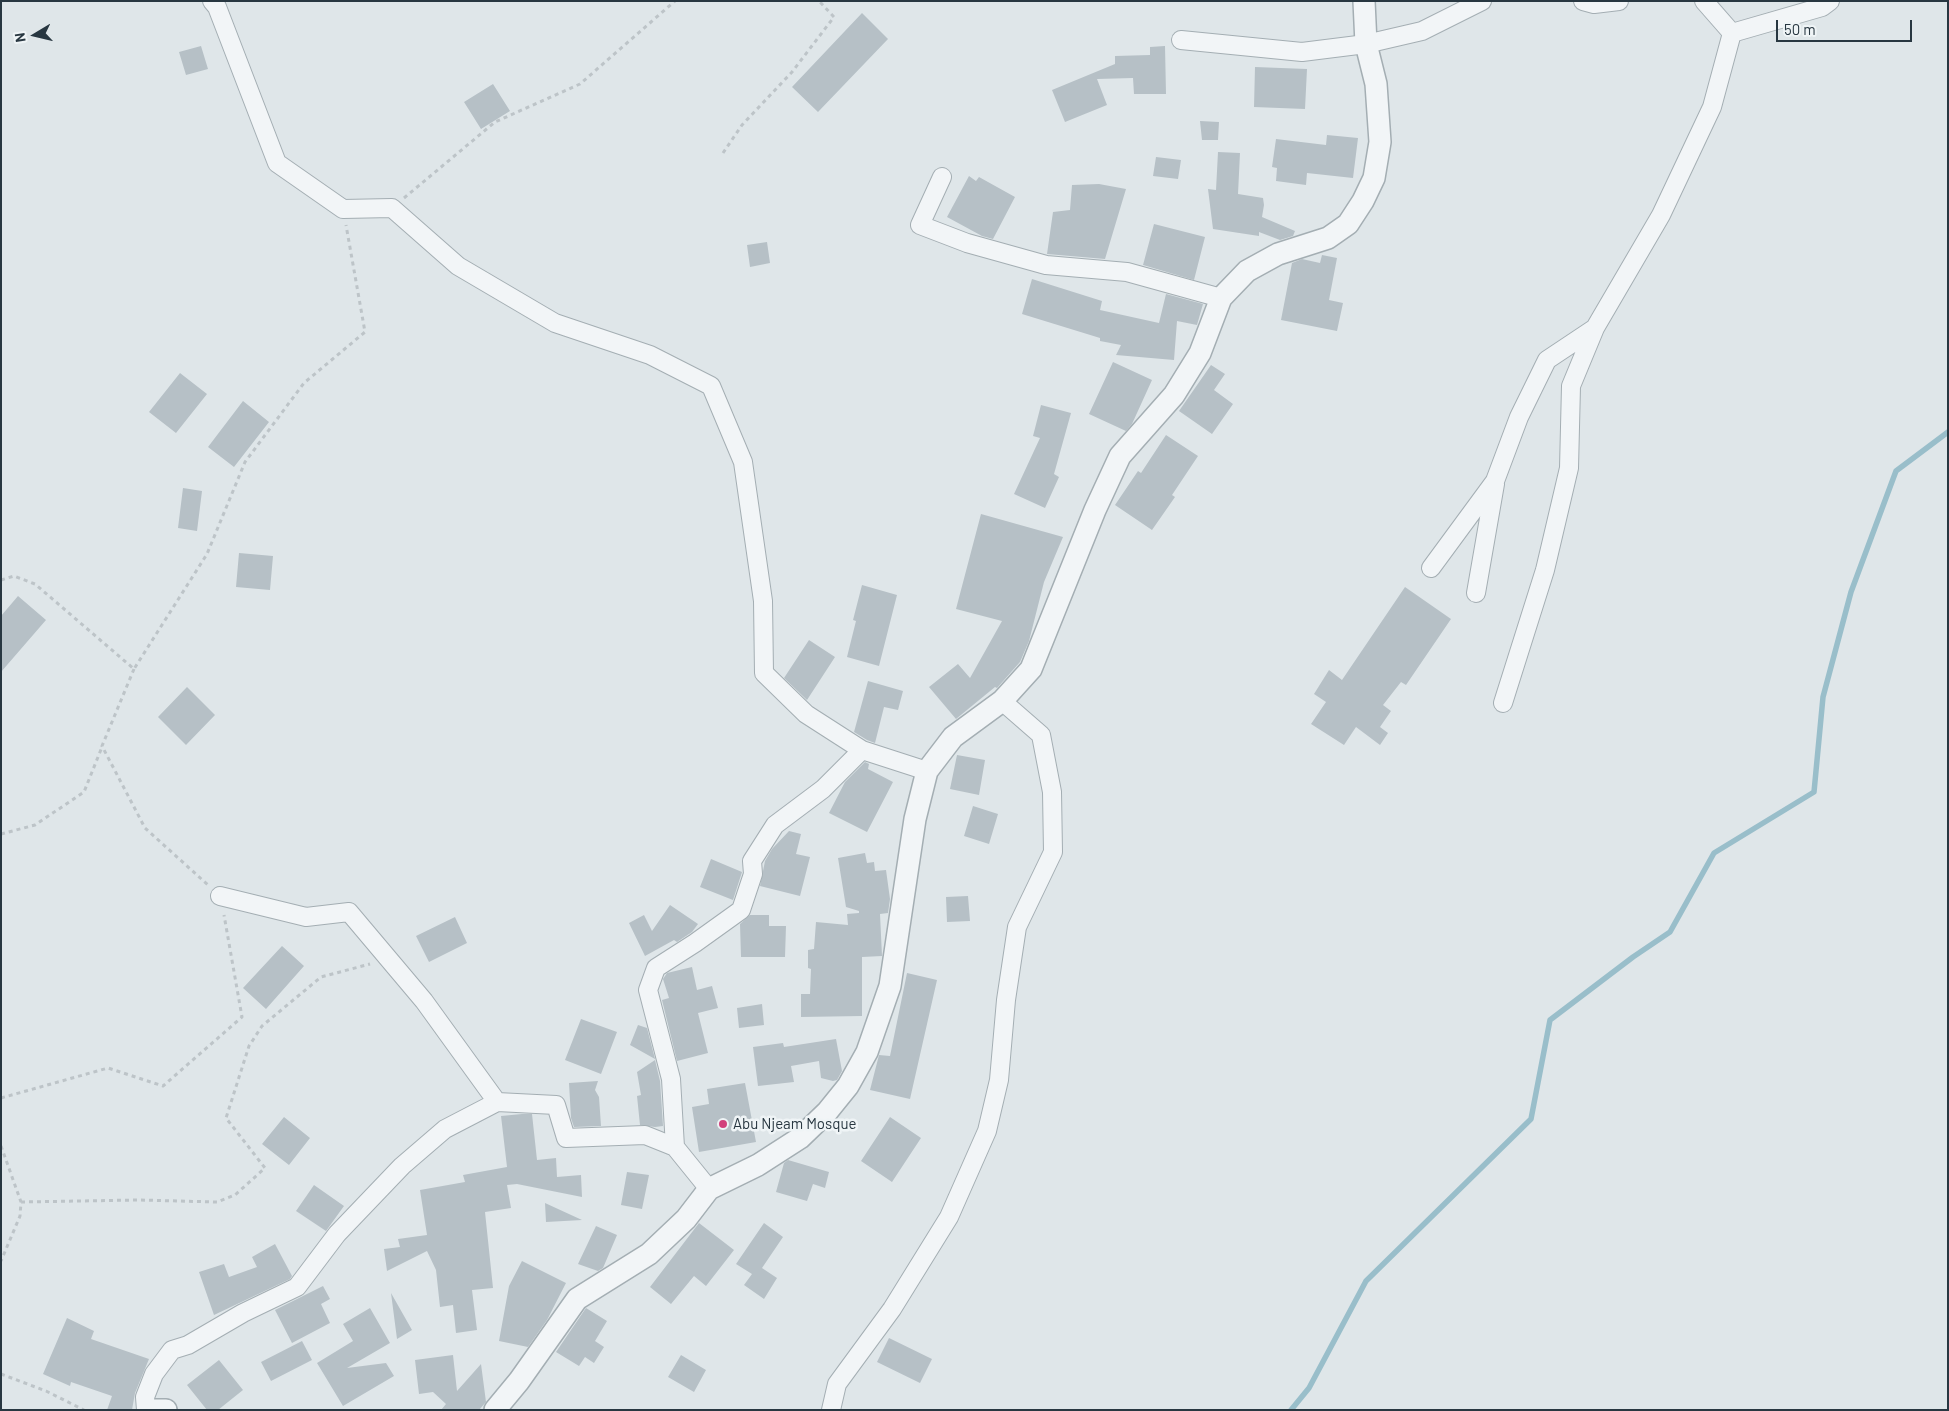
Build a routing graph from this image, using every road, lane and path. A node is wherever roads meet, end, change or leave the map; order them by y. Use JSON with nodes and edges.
{"nodes":[{"id":1,"x":212,"y":1,"type":"edge"},
{"id":2,"x":675,"y":1,"type":"edge"},
{"id":3,"x":820,"y":1,"type":"edge"},
{"id":4,"x":1364,"y":1,"type":"edge"},
{"id":5,"x":1482,"y":1,"type":"edge"},
{"id":6,"x":1583,"y":1,"type":"edge"},
{"id":7,"x":1619,"y":1,"type":"edge"},
{"id":8,"x":1704,"y":1,"type":"edge"},
{"id":9,"x":1830,"y":1,"type":"edge"},
{"id":10,"x":1732,"y":33,"type":"junction"},
{"id":11,"x":1181,"y":40,"type":"dead end"},
{"id":12,"x":1366,"y":44,"type":"junction"},
{"id":13,"x":723,"y":153,"type":"dead end"},
{"id":14,"x":942,"y":177,"type":"dead end"},
{"id":15,"x":392,"y":208,"type":"junction"},
{"id":16,"x":343,"y":209,"type":"junction"},
{"id":17,"x":1221,"y":298,"type":"junction"},
{"id":18,"x":1595,"y":328,"type":"junction"},
{"id":19,"x":1496,"y":481,"type":"junction"},
{"id":20,"x":1432,"y":568,"type":"dead end"},
{"id":21,"x":1,"y":580,"type":"edge"},
{"id":22,"x":1476,"y":592,"type":"dead end"},
{"id":23,"x":134,"y":668,"type":"junction"},
{"id":24,"x":1002,"y":701,"type":"junction"},
{"id":25,"x":1503,"y":703,"type":"dead end"},
{"id":26,"x":102,"y":746,"type":"junction"},
{"id":27,"x":862,"y":750,"type":"junction"},
{"id":28,"x":927,"y":771,"type":"junction"},
{"id":29,"x":1,"y":834,"type":"edge"},
{"id":30,"x":220,"y":896,"type":"junction"},
{"id":31,"x":389,"y":959,"type":"junction"},
{"id":32,"x":1,"y":1098,"type":"edge"},
{"id":33,"x":497,"y":1102,"type":"junction"},
{"id":34,"x":1,"y":1146,"type":"edge"},
{"id":35,"x":675,"y":1147,"type":"junction"},
{"id":36,"x":709,"y":1189,"type":"junction"},
{"id":37,"x":21,"y":1202,"type":"junction"},
{"id":38,"x":1,"y":1261,"type":"edge"},
{"id":39,"x":1,"y":1374,"type":"edge"},
{"id":40,"x":84,"y":1410,"type":"edge"},
{"id":41,"x":146,"y":1410,"type":"edge"},
{"id":42,"x":155,"y":1410,"type":"edge"},
{"id":43,"x":166,"y":1410,"type":"edge"},
{"id":44,"x":495,"y":1410,"type":"edge"},
{"id":45,"x":831,"y":1410,"type":"edge"}],
"edges":[{"from":1,"to":16,"type":"street"},
{"from":2,"to":15,"type":"path"},
{"from":3,"to":13,"type":"path"},
{"from":4,"to":12,"type":"street"},
{"from":5,"to":12,"type":"street"},
{"from":6,"to":7,"type":"street"},
{"from":8,"to":10,"type":"street"},
{"from":9,"to":10,"type":"street"},
{"from":10,"to":18,"type":"street"},
{"from":11,"to":12,"type":"street"},
{"from":12,"to":17,"type":"street"},
{"from":14,"to":17,"type":"street"},
{"from":15,"to":16,"type":"street"},
{"from":15,"to":27,"type":"street"},
{"from":16,"to":23,"type":"path"},
{"from":17,"to":24,"type":"street"},
{"from":18,"to":19,"type":"street"},
{"from":18,"to":25,"type":"street"},
{"from":19,"to":20,"type":"street"},
{"from":19,"to":22,"type":"street"},
{"from":21,"to":23,"type":"path"},
{"from":23,"to":26,"type":"path"},
{"from":24,"to":28,"type":"street"},
{"from":24,"to":45,"type":"street"},
{"from":26,"to":29,"type":"path"},
{"from":26,"to":30,"type":"path"},
{"from":27,"to":28,"type":"street"},
{"from":27,"to":35,"type":"street"},
{"from":28,"to":36,"type":"street"},
{"from":30,"to":31,"type":"street"},
{"from":30,"to":32,"type":"path"},
{"from":31,"to":33,"type":"street"},
{"from":31,"to":37,"type":"path"},
{"from":33,"to":35,"type":"street"},
{"from":33,"to":41,"type":"street"},
{"from":34,"to":37,"type":"path"},
{"from":35,"to":36,"type":"street"},
{"from":36,"to":44,"type":"street"},
{"from":37,"to":38,"type":"path"},
{"from":39,"to":40,"type":"path"},
{"from":42,"to":43,"type":"street"}]}
